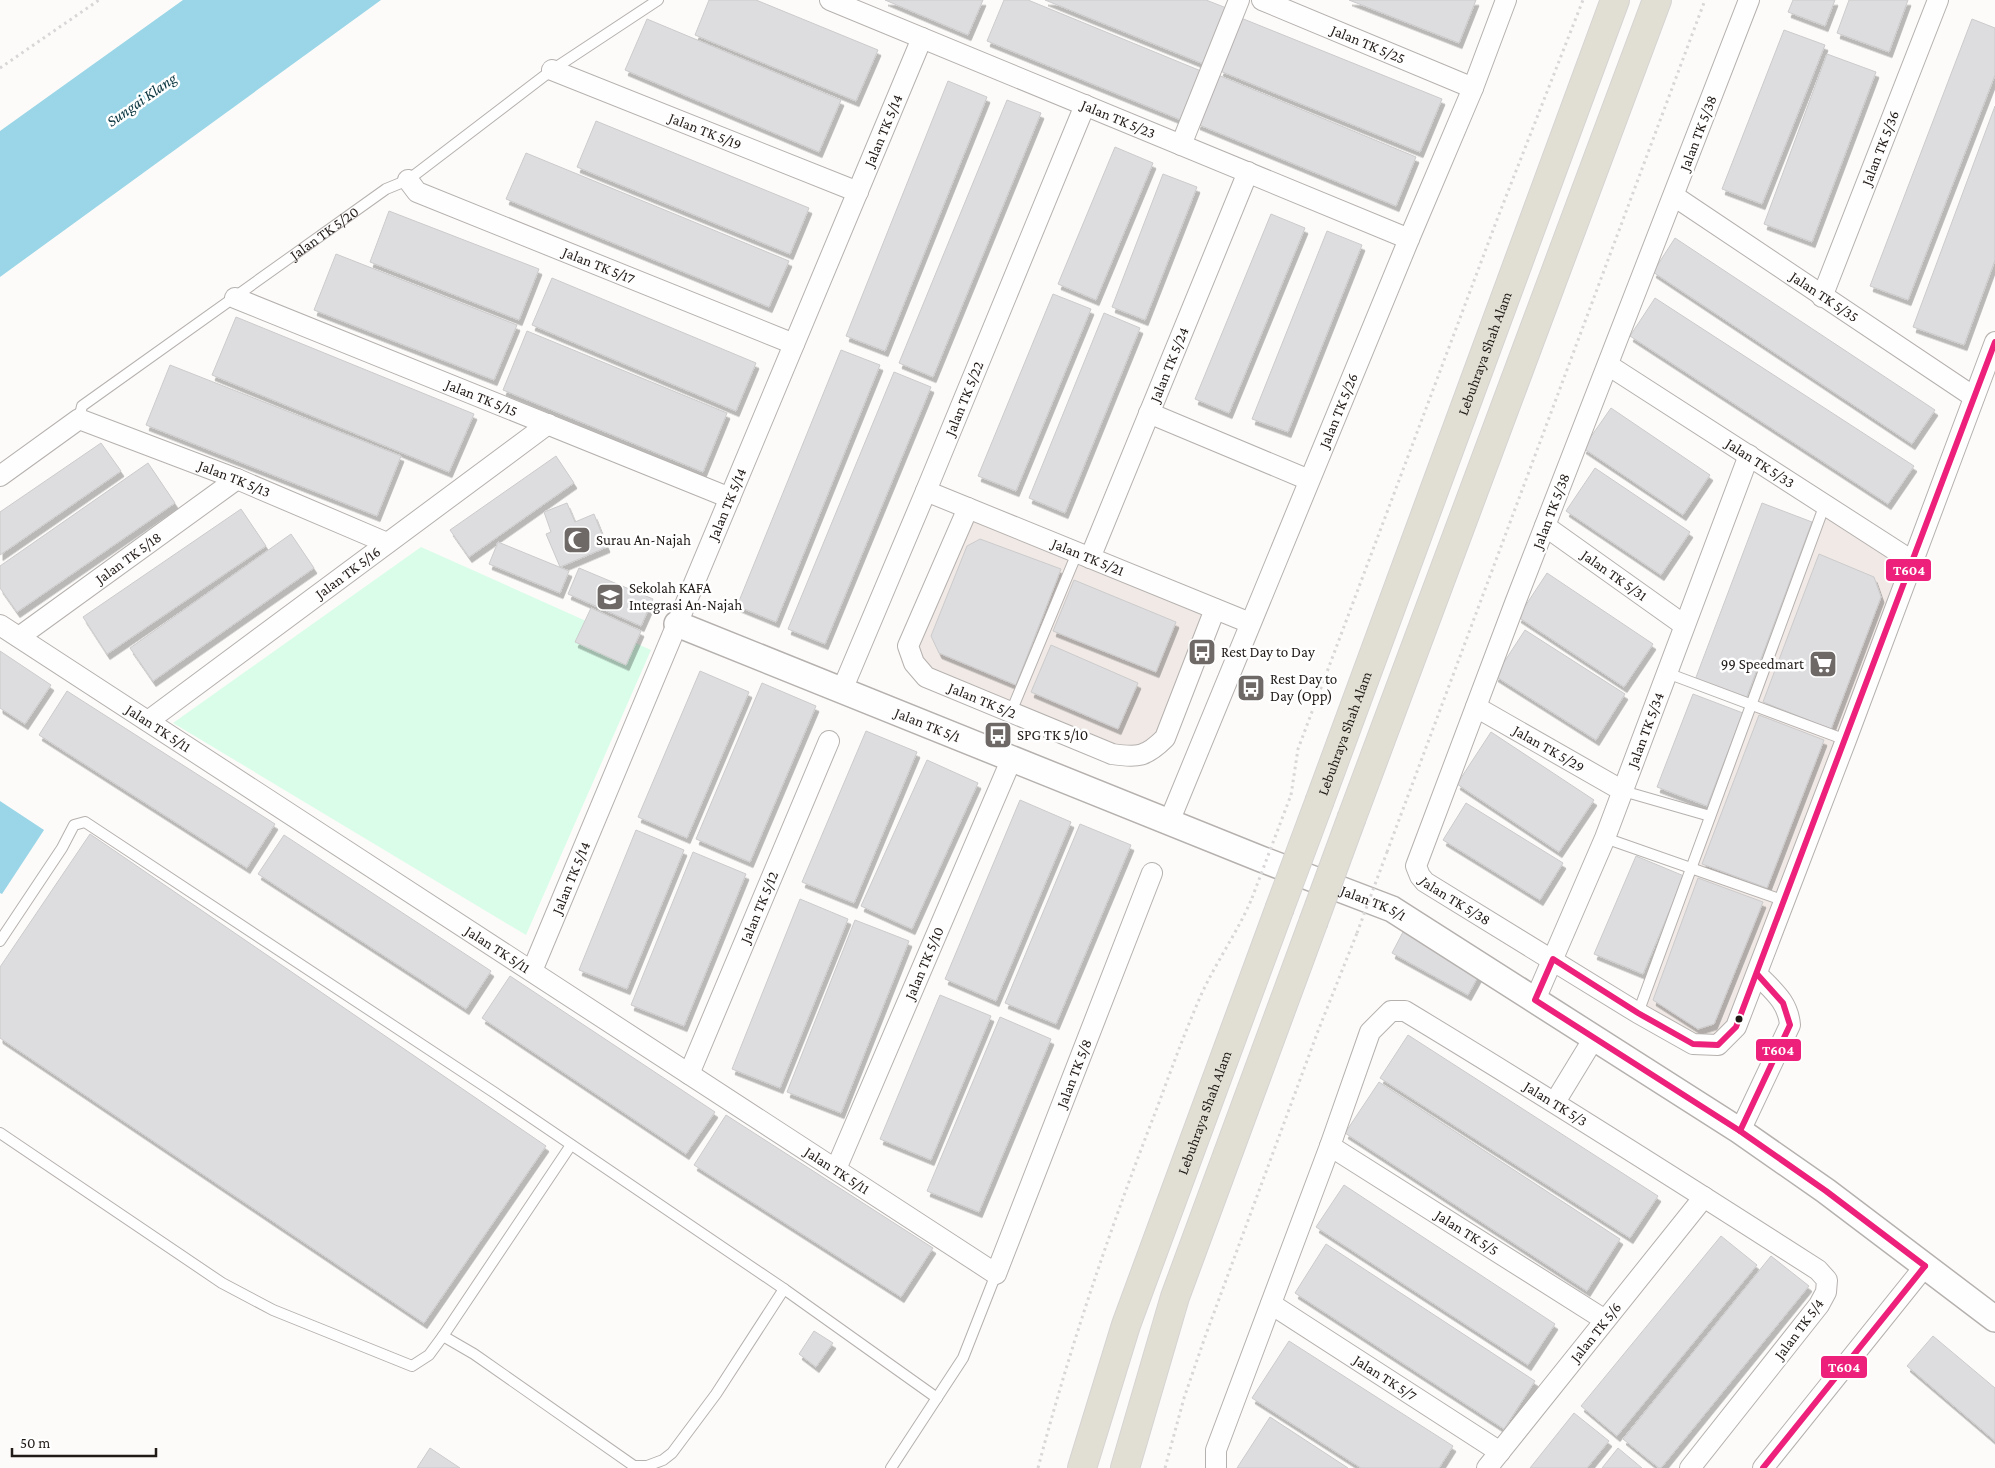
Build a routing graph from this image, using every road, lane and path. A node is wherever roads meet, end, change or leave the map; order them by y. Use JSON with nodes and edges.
{"nodes":[{"id":1,"x":99,"y":0,"type":"edge"},
{"id":2,"x":658,"y":0,"type":"edge"},
{"id":3,"x":830,"y":0,"type":"edge"},
{"id":4,"x":1239,"y":0,"type":"edge"},
{"id":5,"x":1262,"y":0,"type":"edge"},
{"id":6,"x":1506,"y":0,"type":"edge"},
{"id":7,"x":1583,"y":0,"type":"edge"},
{"id":8,"x":1615,"y":0,"type":"edge"},
{"id":9,"x":1657,"y":0,"type":"edge"},
{"id":10,"x":1705,"y":0,"type":"edge"},
{"id":11,"x":1749,"y":0,"type":"edge"},
{"id":12,"x":1938,"y":0,"type":"edge"},
{"id":13,"x":922,"y":38,"type":"junction"},
{"id":14,"x":0,"y":68,"type":"edge"},
{"id":15,"x":552,"y":70,"type":"junction"},
{"id":16,"x":1473,"y":88,"type":"junction"},
{"id":17,"x":1084,"y":105,"type":"junction"},
{"id":18,"x":1181,"y":145,"type":"junction"},
{"id":19,"x":1248,"y":172,"type":"junction"},
{"id":20,"x":408,"y":180,"type":"junction"},
{"id":21,"x":858,"y":192,"type":"junction"},
{"id":22,"x":1674,"y":196,"type":"junction"},
{"id":23,"x":1409,"y":239,"type":"junction"},
{"id":24,"x":1822,"y":297,"type":"junction"},
{"id":25,"x":235,"y":298,"type":"junction"},
{"id":26,"x":1995,"y":342,"type":"edge"},
{"id":27,"x":794,"y":344,"type":"junction"},
{"id":28,"x":1608,"y":365,"type":"junction"},
{"id":29,"x":1974,"y":397,"type":"junction"},
{"id":30,"x":1149,"y":413,"type":"junction"},
{"id":31,"x":79,"y":419,"type":"junction"},
{"id":32,"x":548,"y":424,"type":"junction"},
{"id":33,"x":1749,"y":456,"type":"junction"},
{"id":34,"x":0,"y":476,"type":"edge"},
{"id":35,"x":237,"y":479,"type":"junction"},
{"id":36,"x":1309,"y":480,"type":"junction"},
{"id":37,"x":926,"y":491,"type":"junction"},
{"id":38,"x":730,"y":498,"type":"junction"},
{"id":39,"x":1825,"y":504,"type":"junction"},
{"id":40,"x":968,"y":508,"type":"junction"},
{"id":41,"x":1545,"y":526,"type":"junction"},
{"id":42,"x":387,"y":543,"type":"junction"},
{"id":43,"x":1084,"y":555,"type":"junction"},
{"id":44,"x":1912,"y":561,"type":"junction"},
{"id":45,"x":1215,"y":609,"type":"junction"},
{"id":46,"x":0,"y":624,"type":"edge"},
{"id":47,"x":677,"y":624,"type":"junction"},
{"id":48,"x":1250,"y":624,"type":"junction"},
{"id":49,"x":1684,"y":625,"type":"junction"},
{"id":50,"x":19,"y":637,"type":"junction"},
{"id":51,"x":1666,"y":673,"type":"junction"},
{"id":52,"x":842,"y":690,"type":"junction"},
{"id":53,"x":1751,"y":705,"type":"junction"},
{"id":54,"x":1476,"y":707,"type":"junction"},
{"id":55,"x":1011,"y":712,"type":"junction"},
{"id":56,"x":148,"y":721,"type":"junction"},
{"id":57,"x":1846,"y":740,"type":"junction"},
{"id":58,"x":829,"y":741,"type":"dead end"},
{"id":59,"x":1012,"y":758,"type":"junction"},
{"id":60,"x":1622,"y":791,"type":"junction"},
{"id":61,"x":1710,"y":816,"type":"junction"},
{"id":62,"x":1169,"y":822,"type":"junction"},
{"id":63,"x":1605,"y":838,"type":"junction"},
{"id":64,"x":1691,"y":868,"type":"junction"},
{"id":65,"x":1152,"y":873,"type":"dead end"},
{"id":66,"x":1784,"y":901,"type":"junction"},
{"id":67,"x":0,"y":941,"type":"edge"},
{"id":68,"x":1553,"y":959,"type":"junction"},
{"id":69,"x":532,"y":971,"type":"junction"},
{"id":70,"x":1757,"y":974,"type":"junction"},
{"id":71,"x":1535,"y":1000,"type":"junction"},
{"id":72,"x":1638,"y":1013,"type":"junction"},
{"id":73,"x":1594,"y":1038,"type":"junction"},
{"id":74,"x":689,"y":1074,"type":"junction"},
{"id":75,"x":1555,"y":1102,"type":"junction"},
{"id":76,"x":1740,"y":1131,"type":"junction"},
{"id":77,"x":0,"y":1133,"type":"edge"},
{"id":78,"x":571,"y":1145,"type":"junction"},
{"id":79,"x":1330,"y":1146,"type":"junction"},
{"id":80,"x":836,"y":1169,"type":"junction"},
{"id":81,"x":1704,"y":1197,"type":"junction"},
{"id":82,"x":1925,"y":1266,"type":"junction"},
{"id":83,"x":996,"y":1274,"type":"junction"},
{"id":84,"x":784,"y":1290,"type":"junction"},
{"id":85,"x":1271,"y":1304,"type":"junction"},
{"id":86,"x":1995,"y":1319,"type":"edge"},
{"id":87,"x":1605,"y":1320,"type":"junction"},
{"id":88,"x":443,"y":1336,"type":"junction"},
{"id":89,"x":937,"y":1398,"type":"junction"},
{"id":90,"x":1500,"y":1452,"type":"junction"},
{"id":91,"x":891,"y":1468,"type":"edge"},
{"id":92,"x":1038,"y":1468,"type":"edge"},
{"id":93,"x":1082,"y":1468,"type":"edge"},
{"id":94,"x":1125,"y":1468,"type":"edge"},
{"id":95,"x":1165,"y":1468,"type":"edge"},
{"id":96,"x":1216,"y":1468,"type":"edge"},
{"id":97,"x":1487,"y":1468,"type":"edge"},
{"id":98,"x":1690,"y":1468,"type":"edge"},
{"id":99,"x":1763,"y":1468,"type":"edge"}],
"edges":[{"from":1,"to":14,"type":"path"},
{"from":2,"to":15,"type":"lane","name":"Jalan TK 5/20"},
{"from":3,"to":13,"type":"street","name":"Jalan TK 5/23"},
{"from":4,"to":18,"type":"street"},
{"from":5,"to":16,"type":"street","name":"Jalan TK 5/25"},
{"from":6,"to":16,"type":"street","name":"Jalan TK 5/26"},
{"from":7,"to":92,"type":"path","bridge":true},
{"from":8,"to":93,"type":"highway","name":"Lebuhraya Shah Alam","bridge":true},
{"from":9,"to":94,"type":"highway","bridge":true},
{"from":10,"to":95,"type":"path","bridge":true},
{"from":11,"to":22,"type":"street","name":"Jalan TK 5/38"},
{"from":12,"to":24,"type":"street","name":"Jalan TK 5/36"},
{"from":13,"to":17,"type":"street","name":"Jalan TK 5/23"},
{"from":13,"to":21,"type":"street","name":"Jalan TK 5/14"},
{"from":15,"to":20,"type":"lane","name":"Jalan TK 5/20"},
{"from":15,"to":21,"type":"street","name":"Jalan TK 5/19"},
{"from":16,"to":23,"type":"street","name":"Jalan TK 5/26"},
{"from":17,"to":18,"type":"street","name":"Jalan TK 5/23"},
{"from":17,"to":37,"type":"street","name":"Jalan TK 5/22"},
{"from":18,"to":19,"type":"street","name":"Jalan TK 5/23"},
{"from":19,"to":23,"type":"street","name":"Jalan TK 5/23"},
{"from":19,"to":30,"type":"street","name":"Jalan TK 5/24"},
{"from":20,"to":25,"type":"lane","name":"Jalan TK 5/20"},
{"from":20,"to":27,"type":"street","name":"Jalan TK 5/17"},
{"from":21,"to":27,"type":"street","name":"Jalan TK 5/14"},
{"from":22,"to":24,"type":"street","name":"Jalan TK 5/35"},
{"from":22,"to":28,"type":"street","name":"Jalan TK 5/38"},
{"from":23,"to":36,"type":"street","name":"Jalan TK 5/26"},
{"from":24,"to":29,"type":"street","name":"Jalan TK 5/35"},
{"from":25,"to":31,"type":"lane","name":"Jalan TK 5/20"},
{"from":25,"to":32,"type":"street","name":"Jalan TK 5/15"},
{"from":26,"to":29,"type":"street"},
{"from":27,"to":38,"type":"street","name":"Jalan TK 5/14"},
{"from":28,"to":33,"type":"street","name":"Jalan TK 5/33"},
{"from":28,"to":41,"type":"street","name":"Jalan TK 5/38"},
{"from":29,"to":44,"type":"street"},
{"from":30,"to":36,"type":"street"},
{"from":30,"to":43,"type":"street","name":"Jalan TK 5/24"},
{"from":31,"to":34,"type":"street","name":"Jalan TK 5/20"},
{"from":31,"to":35,"type":"street","name":"Jalan TK 5/13"},
{"from":32,"to":38,"type":"street","name":"Jalan TK 5/15"},
{"from":32,"to":42,"type":"street","name":"Jalan TK 5/16"},
{"from":33,"to":39,"type":"street","name":"Jalan TK 5/33"},
{"from":33,"to":49,"type":"street","name":"Jalan TK 5/34"},
{"from":35,"to":42,"type":"street","name":"Jalan TK 5/13"},
{"from":35,"to":50,"type":"street","name":"Jalan TK 5/18"},
{"from":36,"to":48,"type":"street","name":"Jalan TK 5/26"},
{"from":37,"to":40,"type":"street","name":"Jalan TK 5/21"},
{"from":37,"to":52,"type":"street","name":"Jalan TK 5/22"},
{"from":38,"to":47,"type":"street","name":"Jalan TK 5/14"},
{"from":39,"to":44,"type":"street","name":"Jalan TK 5/33"},
{"from":39,"to":53,"type":"lane"},
{"from":40,"to":43,"type":"street","name":"Jalan TK 5/21"},
{"from":40,"to":55,"type":"street","name":"Jalan TK 5/2"},
{"from":41,"to":49,"type":"street","name":"Jalan TK 5/31"},
{"from":41,"to":54,"type":"street","name":"Jalan TK 5/38"},
{"from":42,"to":56,"type":"street","name":"Jalan TK 5/16"},
{"from":43,"to":45,"type":"street","name":"Jalan TK 5/21"},
{"from":43,"to":55,"type":"lane"},
{"from":44,"to":57,"type":"street"},
{"from":45,"to":48,"type":"street","name":"Jalan TK 5/21"},
{"from":45,"to":55,"type":"street","name":"Jalan TK 5/2"},
{"from":46,"to":50,"type":"street","name":"Jalan TK 5/11"},
{"from":47,"to":52,"type":"street","name":"Jalan TK 5/1"},
{"from":47,"to":69,"type":"street","name":"Jalan TK 5/14"},
{"from":48,"to":62,"type":"street","name":"Jalan TK 5/26"},
{"from":49,"to":51,"type":"street","name":"Jalan TK 5/34"},
{"from":50,"to":56,"type":"street","name":"Jalan TK 5/11"},
{"from":51,"to":53,"type":"lane"},
{"from":51,"to":60,"type":"street","name":"Jalan TK 5/34"},
{"from":52,"to":59,"type":"street","name":"Jalan TK 5/1"},
{"from":53,"to":57,"type":"lane"},
{"from":53,"to":61,"type":"lane"},
{"from":54,"to":60,"type":"street","name":"Jalan TK 5/29"},
{"from":54,"to":68,"type":"street","name":"Jalan TK 5/38"},
{"from":56,"to":69,"type":"street","name":"Jalan TK 5/11"},
{"from":57,"to":66,"type":"street"},
{"from":58,"to":74,"type":"street","name":"Jalan TK 5/12"},
{"from":59,"to":62,"type":"street","name":"Jalan TK 5/1"},
{"from":59,"to":80,"type":"street","name":"Jalan TK 5/10"},
{"from":60,"to":61,"type":"lane"},
{"from":60,"to":63,"type":"street","name":"Jalan TK 5/34"},
{"from":61,"to":64,"type":"lane"},
{"from":62,"to":71,"type":"street","name":"Jalan TK 5/1"},
{"from":63,"to":64,"type":"lane"},
{"from":63,"to":68,"type":"street","name":"Jalan TK 5/34"},
{"from":64,"to":66,"type":"lane"},
{"from":64,"to":72,"type":"lane"},
{"from":65,"to":83,"type":"street","name":"Jalan TK 5/8"},
{"from":66,"to":70,"type":"street"},
{"from":67,"to":78,"type":"lane"},
{"from":68,"to":71,"type":"street","name":"Jalan TK 5/34"},
{"from":68,"to":72,"type":"street"},
{"from":69,"to":74,"type":"street","name":"Jalan TK 5/11"},
{"from":70,"to":72,"type":"street"},
{"from":70,"to":76,"type":"street"},
{"from":71,"to":73,"type":"street","name":"Jalan TK 5/1"},
{"from":73,"to":75,"type":"street"},
{"from":73,"to":76,"type":"street","name":"Jalan TK 5/1"},
{"from":74,"to":80,"type":"street","name":"Jalan TK 5/11"},
{"from":75,"to":79,"type":"street","name":"Jalan TK 5/3"},
{"from":75,"to":81,"type":"street","name":"Jalan TK 5/3"},
{"from":76,"to":82,"type":"street","name":"Jalan TK 5/1"},
{"from":77,"to":88,"type":"lane"},
{"from":78,"to":84,"type":"lane"},
{"from":78,"to":88,"type":"lane"},
{"from":79,"to":85,"type":"street"},
{"from":79,"to":87,"type":"street","name":"Jalan TK 5/5"},
{"from":80,"to":83,"type":"street","name":"Jalan TK 5/11"},
{"from":81,"to":87,"type":"street","name":"Jalan TK 5/6"},
{"from":81,"to":98,"type":"street","name":"Jalan TK 5/4"},
{"from":82,"to":86,"type":"street","name":"Jalan TK 5/1"},
{"from":82,"to":99,"type":"street"},
{"from":83,"to":89,"type":"lane"},
{"from":84,"to":88,"type":"lane"},
{"from":84,"to":89,"type":"lane"},
{"from":85,"to":90,"type":"street","name":"Jalan TK 5/7"},
{"from":85,"to":96,"type":"street"},
{"from":87,"to":90,"type":"street","name":"Jalan TK 5/6"},
{"from":89,"to":91,"type":"lane"},
{"from":90,"to":97,"type":"street","name":"Jalan TK 5/6"}]}
